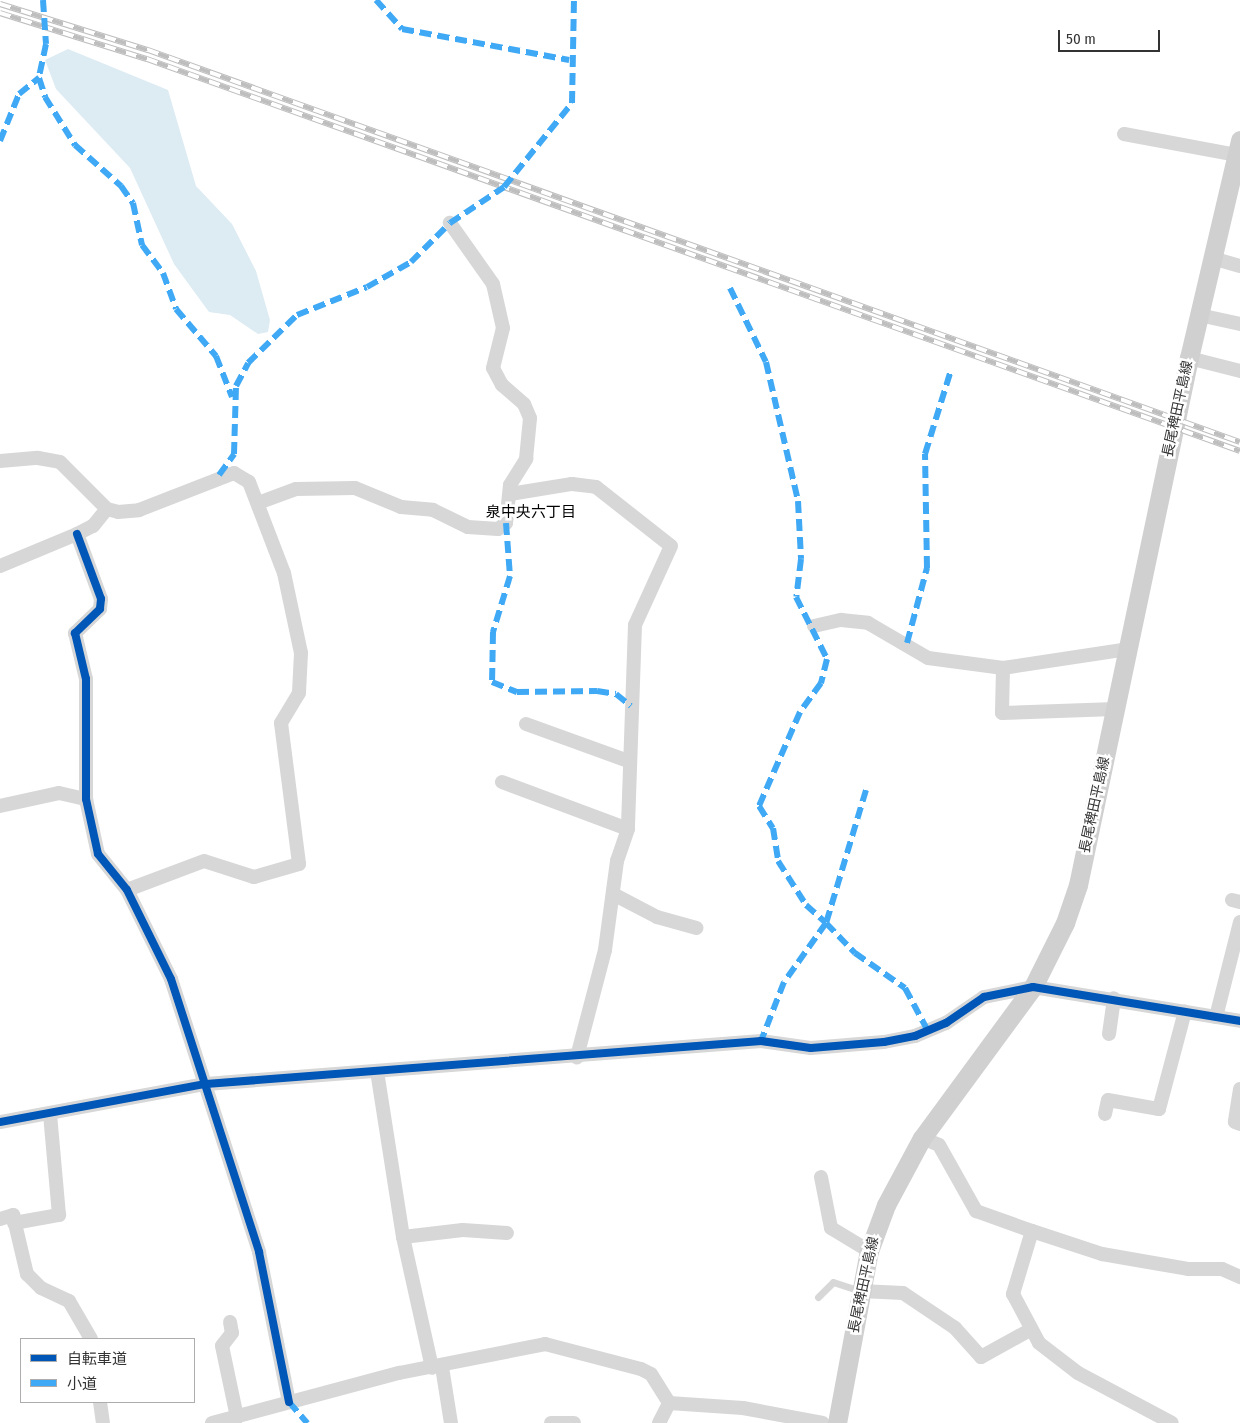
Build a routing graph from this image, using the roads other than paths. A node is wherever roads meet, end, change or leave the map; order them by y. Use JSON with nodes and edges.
{"nodes":[{"id":1,"x":1124,"y":134,"type":"dead end"},
{"id":2,"x":1238,"y":148,"type":"edge"},
{"id":3,"x":450,"y":223,"type":"dead end"},
{"id":4,"x":1212,"y":258,"type":"junction"},
{"id":5,"x":1240,"y":266,"type":"edge"},
{"id":6,"x":1199,"y":315,"type":"junction"},
{"id":7,"x":1240,"y":324,"type":"edge"},
{"id":8,"x":1189,"y":358,"type":"junction"},
{"id":9,"x":1240,"y":371,"type":"edge"},
{"id":10,"x":0,"y":460,"type":"edge"},
{"id":11,"x":510,"y":494,"type":"junction"},
{"id":12,"x":258,"y":503,"type":"junction"},
{"id":13,"x":107,"y":509,"type":"junction"},
{"id":14,"x":77,"y":534,"type":"junction"},
{"id":15,"x":0,"y":566,"type":"edge"},
{"id":16,"x":814,"y":626,"type":"dead end"},
{"id":17,"x":1128,"y":649,"type":"junction"},
{"id":18,"x":1003,"y":668,"type":"junction"},
{"id":19,"x":1115,"y":709,"type":"junction"},
{"id":20,"x":526,"y":724,"type":"dead end"},
{"id":21,"x":628,"y":761,"type":"junction"},
{"id":22,"x":502,"y":782,"type":"dead end"},
{"id":23,"x":86,"y":800,"type":"junction"},
{"id":24,"x":0,"y":806,"type":"edge"},
{"id":25,"x":628,"y":830,"type":"junction"},
{"id":26,"x":127,"y":890,"type":"junction"},
{"id":27,"x":613,"y":894,"type":"junction"},
{"id":28,"x":1240,"y":922,"type":"edge"},
{"id":29,"x":697,"y":928,"type":"dead end"},
{"id":30,"x":1033,"y":987,"type":"junction"},
{"id":31,"x":1114,"y":998,"type":"junction"},
{"id":32,"x":1185,"y":1011,"type":"junction"},
{"id":33,"x":1216,"y":1017,"type":"junction"},
{"id":34,"x":1240,"y":1021,"type":"edge"},
{"id":35,"x":1109,"y":1034,"type":"dead end"},
{"id":36,"x":577,"y":1057,"type":"junction"},
{"id":37,"x":377,"y":1071,"type":"junction"},
{"id":38,"x":206,"y":1084,"type":"junction"},
{"id":39,"x":1240,"y":1089,"type":"edge"},
{"id":40,"x":50,"y":1114,"type":"junction"},
{"id":41,"x":1104,"y":1114,"type":"dead end"},
{"id":42,"x":0,"y":1122,"type":"edge"},
{"id":43,"x":1240,"y":1124,"type":"edge"},
{"id":44,"x":922,"y":1138,"type":"junction"},
{"id":45,"x":822,"y":1177,"type":"dead end"},
{"id":46,"x":0,"y":1219,"type":"edge"},
{"id":47,"x":14,"y":1223,"type":"junction"},
{"id":48,"x":1032,"y":1231,"type":"junction"},
{"id":49,"x":507,"y":1233,"type":"dead end"},
{"id":50,"x":403,"y":1237,"type":"junction"},
{"id":51,"x":869,"y":1251,"type":"junction"},
{"id":52,"x":1240,"y":1277,"type":"edge"},
{"id":53,"x":861,"y":1291,"type":"junction"},
{"id":54,"x":818,"y":1297,"type":"dead end"},
{"id":55,"x":230,"y":1322,"type":"dead end"},
{"id":56,"x":1030,"y":1330,"type":"junction"},
{"id":57,"x":90,"y":1338,"type":"edge"},
{"id":58,"x":437,"y":1368,"type":"junction"},
{"id":59,"x":289,"y":1402,"type":"junction"},
{"id":60,"x":100,"y":1403,"type":"edge"},
{"id":61,"x":669,"y":1403,"type":"junction"},
{"id":62,"x":237,"y":1417,"type":"junction"},
{"id":63,"x":103,"y":1423,"type":"edge"},
{"id":64,"x":212,"y":1423,"type":"edge"},
{"id":65,"x":451,"y":1423,"type":"edge"},
{"id":66,"x":551,"y":1423,"type":"edge"},
{"id":67,"x":574,"y":1423,"type":"edge"},
{"id":68,"x":659,"y":1423,"type":"edge"},
{"id":69,"x":823,"y":1423,"type":"edge"},
{"id":70,"x":837,"y":1423,"type":"edge"},
{"id":71,"x":1172,"y":1423,"type":"edge"}],
"edges":[{"from":1,"to":2,"type":"street"},
{"from":2,"to":4,"type":"main road","name":"長尾稗田平島線"},
{"from":3,"to":11,"type":"street"},
{"from":4,"to":5,"type":"street"},
{"from":4,"to":6,"type":"main road","name":"長尾稗田平島線"},
{"from":6,"to":7,"type":"street"},
{"from":6,"to":8,"type":"main road","name":"長尾稗田平島線"},
{"from":8,"to":9,"type":"street"},
{"from":8,"to":17,"type":"main road","name":"長尾稗田平島線"},
{"from":10,"to":13,"type":"street"},
{"from":11,"to":12,"type":"street"},
{"from":11,"to":21,"type":"street"},
{"from":12,"to":13,"type":"street"},
{"from":12,"to":26,"type":"street"},
{"from":13,"to":14,"type":"street"},
{"from":14,"to":15,"type":"street"},
{"from":14,"to":23,"type":"street"},
{"from":16,"to":18,"type":"street"},
{"from":17,"to":18,"type":"street"},
{"from":17,"to":19,"type":"main road","name":"長尾稗田平島線"},
{"from":18,"to":19,"type":"street"},
{"from":19,"to":30,"type":"main road","name":"長尾稗田平島線"},
{"from":20,"to":21,"type":"street"},
{"from":21,"to":25,"type":"street"},
{"from":22,"to":25,"type":"street"},
{"from":23,"to":24,"type":"street"},
{"from":23,"to":26,"type":"street"},
{"from":25,"to":27,"type":"street"},
{"from":26,"to":38,"type":"street"},
{"from":27,"to":29,"type":"street"},
{"from":27,"to":36,"type":"street"},
{"from":28,"to":33,"type":"street"},
{"from":30,"to":31,"type":"street"},
{"from":30,"to":36,"type":"street"},
{"from":30,"to":44,"type":"main road","name":"長尾稗田平島線"},
{"from":31,"to":32,"type":"street"},
{"from":31,"to":35,"type":"street"},
{"from":32,"to":33,"type":"street"},
{"from":32,"to":41,"type":"street"},
{"from":33,"to":34,"type":"street"},
{"from":36,"to":37,"type":"street"},
{"from":37,"to":38,"type":"street"},
{"from":37,"to":50,"type":"street"},
{"from":38,"to":40,"type":"street"},
{"from":38,"to":59,"type":"street"},
{"from":39,"to":43,"type":"street"},
{"from":40,"to":42,"type":"street"},
{"from":40,"to":47,"type":"street"},
{"from":44,"to":48,"type":"street"},
{"from":44,"to":51,"type":"main road","name":"長尾稗田平島線"},
{"from":45,"to":51,"type":"street"},
{"from":46,"to":47,"type":"street"},
{"from":47,"to":57,"type":"street"},
{"from":48,"to":52,"type":"street"},
{"from":48,"to":56,"type":"street"},
{"from":49,"to":50,"type":"street"},
{"from":50,"to":58,"type":"street"},
{"from":51,"to":53,"type":"main road","name":"長尾稗田平島線"},
{"from":53,"to":54,"type":"lane"},
{"from":53,"to":56,"type":"street"},
{"from":53,"to":70,"type":"main road","name":"長尾稗田平島線"},
{"from":55,"to":62,"type":"street"},
{"from":56,"to":71,"type":"street"},
{"from":58,"to":59,"type":"street"},
{"from":58,"to":61,"type":"street"},
{"from":58,"to":65,"type":"street"},
{"from":59,"to":62,"type":"street"},
{"from":60,"to":63,"type":"street"},
{"from":61,"to":68,"type":"street"},
{"from":61,"to":69,"type":"street"},
{"from":62,"to":64,"type":"street"},
{"from":66,"to":67,"type":"street"}]}
